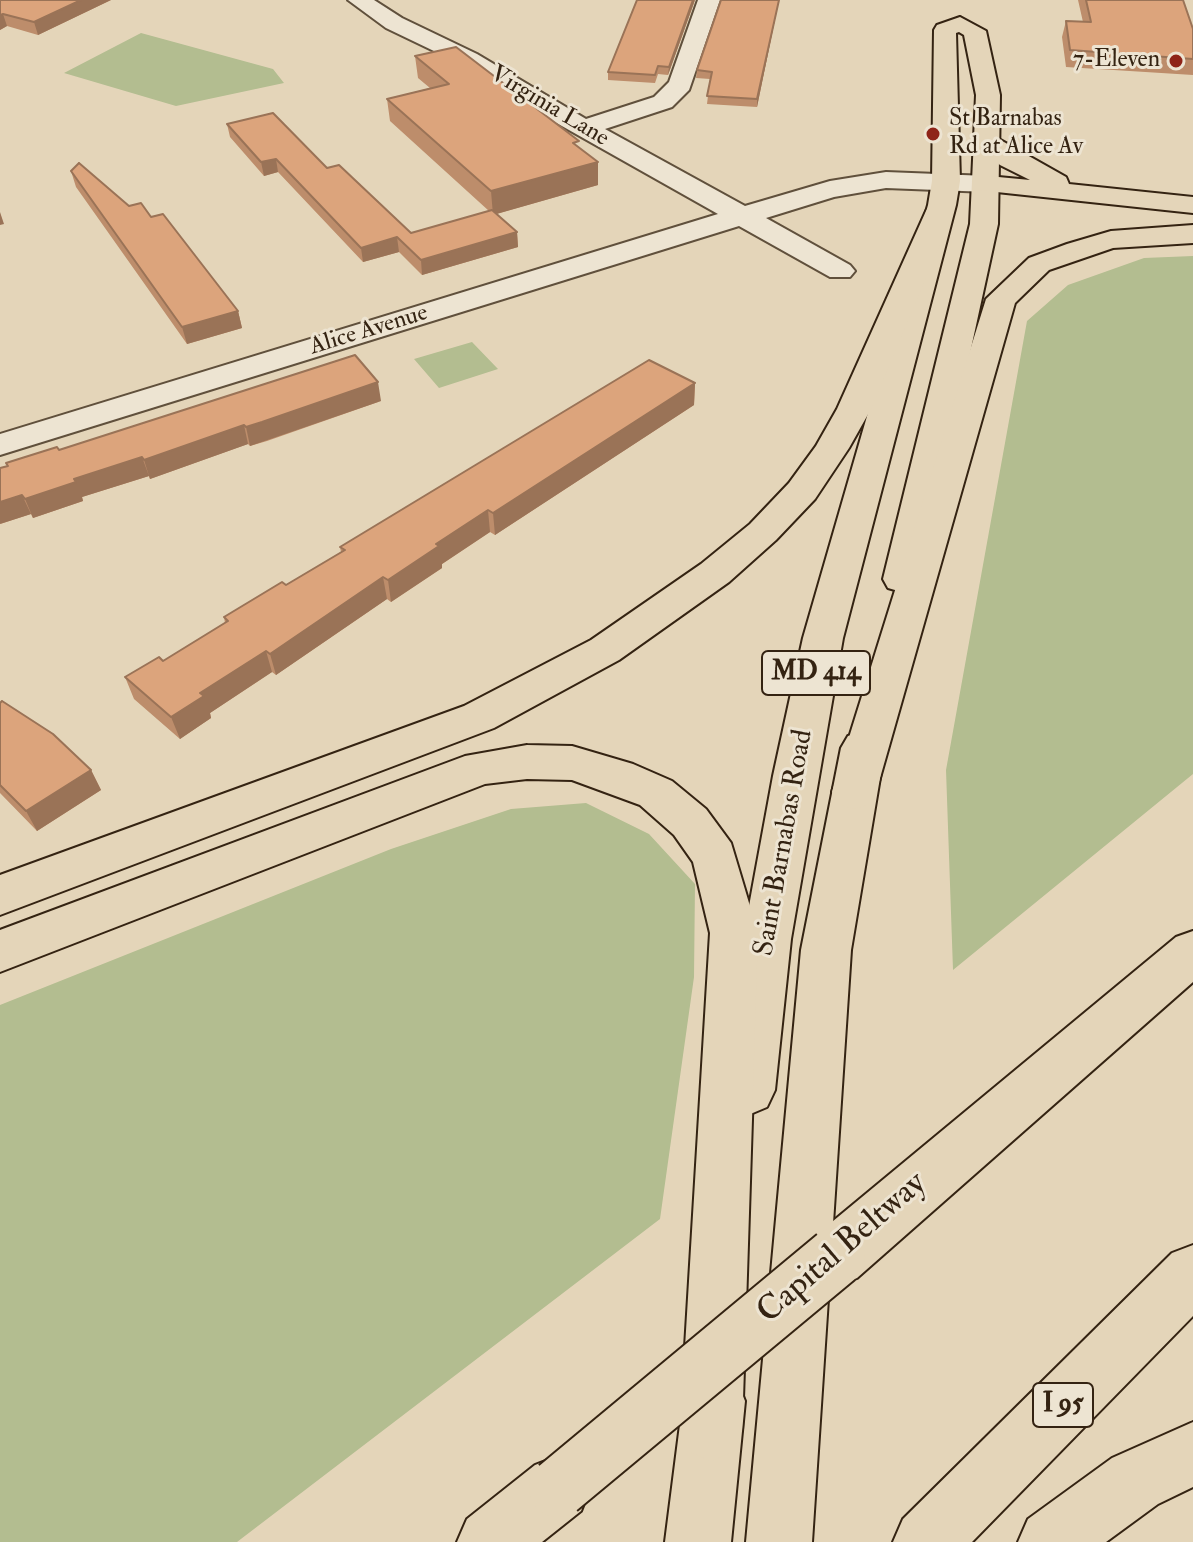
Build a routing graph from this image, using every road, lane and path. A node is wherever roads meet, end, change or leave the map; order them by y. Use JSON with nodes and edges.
{"nodes":[{"id":1,"x":359,"y":0,"type":"edge"},
{"id":2,"x":709,"y":0,"type":"edge"},
{"id":3,"x":958,"y":12,"type":"edge"},
{"id":4,"x":583,"y":128,"type":"junction"},
{"id":5,"x":988,"y":141,"type":"junction"},
{"id":6,"x":988,"y":184,"type":"junction"},
{"id":7,"x":943,"y":196,"type":"junction"},
{"id":8,"x":1096,"y":196,"type":"junction"},
{"id":9,"x":1193,"y":205,"type":"edge"},
{"id":10,"x":738,"y":217,"type":"junction"},
{"id":11,"x":1193,"y":234,"type":"edge"},
{"id":12,"x":840,"y":271,"type":"dead end"},
{"id":13,"x":0,"y":445,"type":"edge"},
{"id":14,"x":854,"y":792,"type":"junction"},
{"id":15,"x":0,"y":895,"type":"edge"},
{"id":16,"x":0,"y":951,"type":"edge"},
{"id":17,"x":1193,"y":952,"type":"edge"},
{"id":18,"x":1193,"y":1274,"type":"edge"},
{"id":19,"x":711,"y":1430,"type":"junction"},
{"id":20,"x":1193,"y":1454,"type":"edge"},
{"id":21,"x":929,"y":1539,"type":"edge"},
{"id":22,"x":490,"y":1542,"type":"edge"},
{"id":23,"x":698,"y":1542,"type":"edge"},
{"id":24,"x":779,"y":1542,"type":"edge"},
{"id":25,"x":1051,"y":1542,"type":"edge"}],
"edges":[{"from":1,"to":4,"type":"street","name":"Virginia Lane"},
{"from":2,"to":4,"type":"street"},
{"from":3,"to":5,"type":"main road","name":"Saint Barnabas Road","number":"MD 414"},
{"from":3,"to":7,"type":"main road","name":"Saint Barnabas Road","number":"MD 414"},
{"from":4,"to":10,"type":"street","name":"Virginia Lane"},
{"from":5,"to":6,"type":"main road","name":"Saint Barnabas Road","number":"MD 414"},
{"from":5,"to":8,"type":"main road"},
{"from":6,"to":7,"type":"street"},
{"from":6,"to":8,"type":"main road"},
{"from":6,"to":14,"type":"main road","name":"Saint Barnabas Road","number":"MD 414"},
{"from":7,"to":10,"type":"street"},
{"from":7,"to":15,"type":"main road"},
{"from":7,"to":19,"type":"main road","name":"Saint Barnabas Road","number":"MD 414"},
{"from":8,"to":9,"type":"main road"},
{"from":10,"to":12,"type":"street","name":"Virginia Lane"},
{"from":10,"to":13,"type":"street","name":"Alice Avenue"},
{"from":11,"to":14,"type":"main road"},
{"from":14,"to":24,"type":"main road","name":"Saint Barnabas Road","number":"MD 414"},
{"from":16,"to":19,"type":"main road"},
{"from":17,"to":22,"type":"main road","name":"Capital Beltway","bridge":true},
{"from":18,"to":21,"type":"main road","number":"I 95"},
{"from":19,"to":23,"type":"main road","name":"Saint Barnabas Road","number":"MD 414"},
{"from":20,"to":25,"type":"main road"}]}
